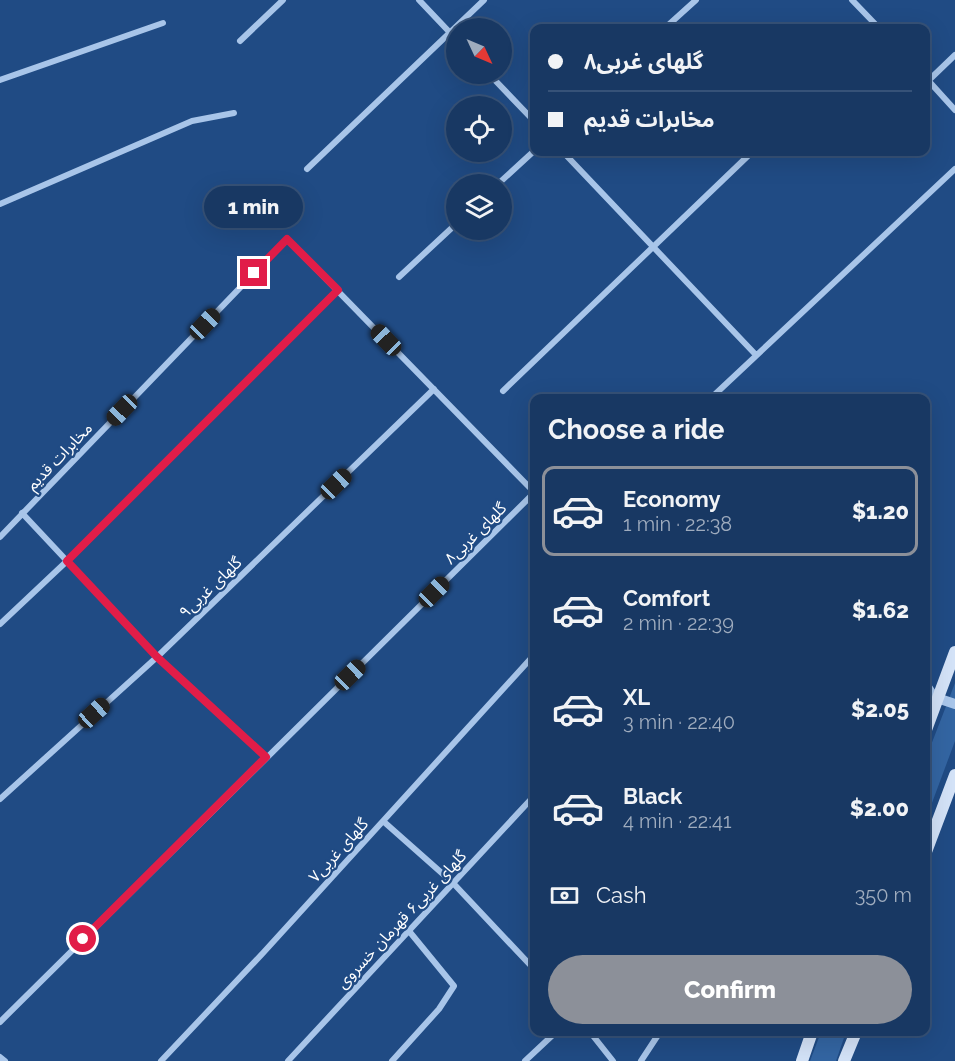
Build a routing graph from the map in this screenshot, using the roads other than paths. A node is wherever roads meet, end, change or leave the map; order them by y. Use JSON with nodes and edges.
{"nodes":[{"id":1,"x":283,"y":0,"type":"edge"},
{"id":2,"x":419,"y":0,"type":"edge"},
{"id":3,"x":484,"y":0,"type":"edge"},
{"id":4,"x":696,"y":0,"type":"edge"},
{"id":5,"x":852,"y":0,"type":"edge"},
{"id":6,"x":465,"y":18,"type":"edge"},
{"id":7,"x":163,"y":23,"type":"dead end"},
{"id":8,"x":669,"y":24,"type":"edge"},
{"id":9,"x":875,"y":24,"type":"edge"},
{"id":10,"x":446,"y":29,"type":"edge"},
{"id":11,"x":446,"y":37,"type":"edge"},
{"id":12,"x":240,"y":40,"type":"dead end"},
{"id":13,"x":955,"y":55,"type":"edge"},
{"id":14,"x":930,"y":77,"type":"edge"},
{"id":15,"x":0,"y":80,"type":"edge"},
{"id":16,"x":930,"y":83,"type":"edge"},
{"id":17,"x":499,"y":84,"type":"edge"},
{"id":18,"x":955,"y":110,"type":"edge"},
{"id":19,"x":234,"y":113,"type":"dead end"},
{"id":20,"x":530,"y":117,"type":"edge"},
{"id":21,"x":530,"y":155,"type":"edge"},
{"id":22,"x":567,"y":156,"type":"edge"},
{"id":23,"x":748,"y":156,"type":"edge"},
{"id":24,"x":307,"y":169,"type":"dead end"},
{"id":25,"x":955,"y":169,"type":"edge"},
{"id":26,"x":509,"y":174,"type":"edge"},
{"id":27,"x":0,"y":204,"type":"edge"},
{"id":28,"x":446,"y":233,"type":"edge"},
{"id":29,"x":652,"y":246,"type":"junction"},
{"id":30,"x":399,"y":277,"type":"dead end"},
{"id":31,"x":338,"y":290,"type":"junction"},
{"id":32,"x":756,"y":355,"type":"junction"},
{"id":33,"x":434,"y":389,"type":"junction"},
{"id":34,"x":503,"y":391,"type":"dead end"},
{"id":35,"x":715,"y":394,"type":"edge"},
{"id":36,"x":530,"y":489,"type":"edge"},
{"id":37,"x":530,"y":497,"type":"edge"},
{"id":38,"x":22,"y":513,"type":"junction"},
{"id":39,"x":0,"y":537,"type":"edge"},
{"id":40,"x":67,"y":561,"type":"junction"},
{"id":41,"x":0,"y":624,"type":"edge"},
{"id":42,"x":955,"y":652,"type":"edge"},
{"id":43,"x":157,"y":657,"type":"junction"},
{"id":44,"x":530,"y":660,"type":"edge"},
{"id":45,"x":930,"y":688,"type":"edge"},
{"id":46,"x":937,"y":699,"type":"junction"},
{"id":47,"x":955,"y":704,"type":"edge"},
{"id":48,"x":930,"y":719,"type":"edge"},
{"id":49,"x":266,"y":757,"type":"junction"},
{"id":50,"x":955,"y":775,"type":"edge"},
{"id":51,"x":0,"y":799,"type":"edge"},
{"id":52,"x":530,"y":800,"type":"edge"},
{"id":53,"x":383,"y":821,"type":"junction"},
{"id":54,"x":930,"y":841,"type":"edge"},
{"id":55,"x":453,"y":883,"type":"junction"},
{"id":56,"x":409,"y":931,"type":"junction"},
{"id":57,"x":530,"y":965,"type":"edge"},
{"id":58,"x":0,"y":1022,"type":"edge"},
{"id":59,"x":552,"y":1036,"type":"edge"},
{"id":60,"x":593,"y":1036,"type":"edge"},
{"id":61,"x":657,"y":1036,"type":"edge"},
{"id":62,"x":811,"y":1036,"type":"edge"},
{"id":63,"x":854,"y":1036,"type":"edge"},
{"id":64,"x":0,"y":1057,"type":"edge"},
{"id":65,"x":5,"y":1061,"type":"edge"},
{"id":66,"x":161,"y":1061,"type":"edge"},
{"id":67,"x":288,"y":1061,"type":"edge"},
{"id":68,"x":392,"y":1061,"type":"edge"},
{"id":69,"x":525,"y":1061,"type":"edge"},
{"id":70,"x":613,"y":1061,"type":"edge"},
{"id":71,"x":641,"y":1061,"type":"edge"},
{"id":72,"x":802,"y":1061,"type":"edge"},
{"id":73,"x":844,"y":1061,"type":"edge"}],
"edges":[{"from":1,"to":12,"type":"street"},
{"from":2,"to":10,"type":"street"},
{"from":3,"to":6,"type":"street"},
{"from":4,"to":8,"type":"street"},
{"from":5,"to":9,"type":"street"},
{"from":7,"to":15,"type":"street"},
{"from":11,"to":24,"type":"street"},
{"from":13,"to":14,"type":"street"},
{"from":16,"to":18,"type":"street"},
{"from":17,"to":20,"type":"street"},
{"from":19,"to":27,"type":"street"},
{"from":21,"to":26,"type":"street"},
{"from":22,"to":29,"type":"street"},
{"from":23,"to":29,"type":"street"},
{"from":25,"to":32,"type":"street"},
{"from":28,"to":30,"type":"street"},
{"from":29,"to":32,"type":"street"},
{"from":29,"to":34,"type":"street"},
{"from":31,"to":33,"type":"street"},
{"from":31,"to":38,"type":"street","name":"مخابرات قدیم"},
{"from":31,"to":40,"type":"street"},
{"from":32,"to":35,"type":"street"},
{"from":33,"to":36,"type":"street"},
{"from":33,"to":43,"type":"street","name":"گلهای غربی۹"},
{"from":37,"to":49,"type":"street","name":"گلهای غربی۸"},
{"from":38,"to":39,"type":"street","name":"مخابرات قدیم"},
{"from":38,"to":40,"type":"street"},
{"from":40,"to":41,"type":"street"},
{"from":40,"to":43,"type":"street"},
{"from":42,"to":46,"type":"main road"},
{"from":43,"to":49,"type":"street"},
{"from":43,"to":51,"type":"street","name":"گلهای غربی۹"},
{"from":44,"to":53,"type":"street","name":"گلهای غربی۷"},
{"from":45,"to":46,"type":"street"},
{"from":46,"to":47,"type":"street"},
{"from":46,"to":48,"type":"main road"},
{"from":49,"to":58,"type":"street","name":"گلهای غربی۸"},
{"from":50,"to":54,"type":"main road"},
{"from":52,"to":55,"type":"street","name":"گلهای غربی۶ قهرمان خسروی"},
{"from":53,"to":55,"type":"street"},
{"from":53,"to":66,"type":"street","name":"گلهای غربی۷"},
{"from":55,"to":56,"type":"street","name":"گلهای غربی۶ قهرمان خسروی"},
{"from":55,"to":57,"type":"street"},
{"from":56,"to":67,"type":"street","name":"گلهای غربی۶ قهرمان خسروی"},
{"from":56,"to":68,"type":"street"},
{"from":59,"to":69,"type":"street"},
{"from":60,"to":70,"type":"street"},
{"from":61,"to":71,"type":"street"},
{"from":62,"to":72,"type":"main road"},
{"from":63,"to":73,"type":"main road"},
{"from":64,"to":65,"type":"street"}]}
